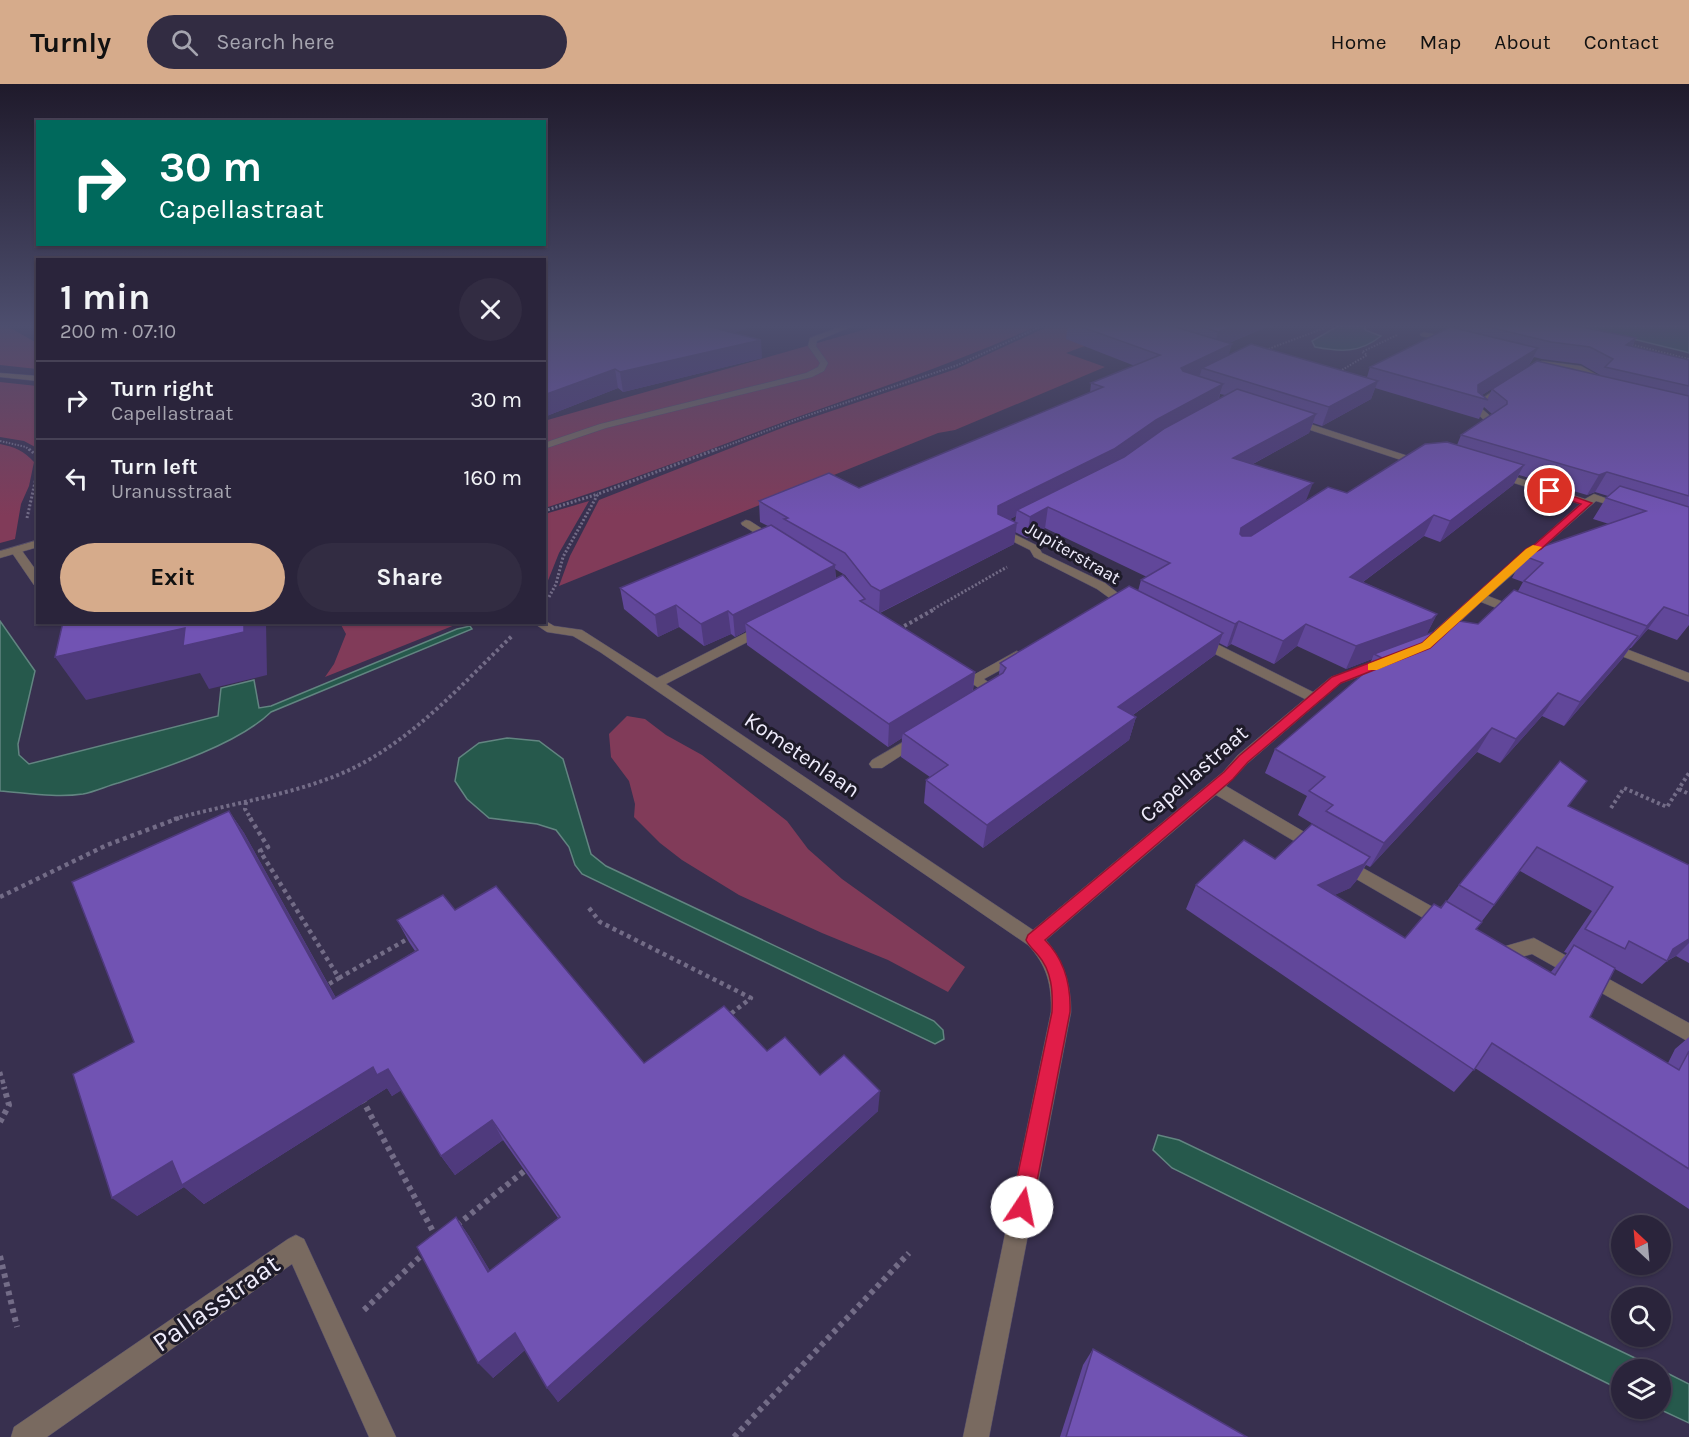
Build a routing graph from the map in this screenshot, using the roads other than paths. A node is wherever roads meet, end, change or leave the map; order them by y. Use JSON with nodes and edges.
{"nodes":[{"id":1,"x":751,"y":389,"type":"edge"},
{"id":2,"x":1501,"y":389,"type":"edge"},
{"id":3,"x":1277,"y":417,"type":"edge"},
{"id":4,"x":1472,"y":434,"type":"edge"},
{"id":5,"x":546,"y":445,"type":"edge"},
{"id":6,"x":1433,"y":457,"type":"edge"},
{"id":7,"x":1484,"y":470,"type":"edge"},
{"id":8,"x":1587,"y":503,"type":"junction"},
{"id":9,"x":1633,"y":509,"type":"edge"},
{"id":10,"x":1018,"y":522,"type":"edge"},
{"id":11,"x":746,"y":523,"type":"dead end"},
{"id":12,"x":36,"y":544,"type":"edge"},
{"id":13,"x":783,"y":546,"type":"edge"},
{"id":14,"x":16,"y":550,"type":"junction"},
{"id":15,"x":0,"y":555,"type":"edge"},
{"id":16,"x":36,"y":579,"type":"edge"},
{"id":17,"x":1115,"y":595,"type":"junction"},
{"id":18,"x":1480,"y":597,"type":"junction"},
{"id":19,"x":1098,"y":605,"type":"edge"},
{"id":20,"x":1137,"y":610,"type":"edge"},
{"id":21,"x":1528,"y":616,"type":"edge"},
{"id":22,"x":780,"y":621,"type":"edge"},
{"id":23,"x":542,"y":624,"type":"edge"},
{"id":24,"x":896,"y":631,"type":"edge"},
{"id":25,"x":1189,"y":636,"type":"edge"},
{"id":26,"x":1431,"y":641,"type":"edge"},
{"id":27,"x":1594,"y":641,"type":"edge"},
{"id":28,"x":1030,"y":647,"type":"edge"},
{"id":29,"x":1399,"y":657,"type":"edge"},
{"id":30,"x":1689,"y":678,"type":"edge"},
{"id":31,"x":975,"y":679,"type":"junction"},
{"id":32,"x":657,"y":683,"type":"junction"},
{"id":33,"x":1315,"y":699,"type":"junction"},
{"id":34,"x":977,"y":701,"type":"edge"},
{"id":35,"x":927,"y":733,"type":"edge"},
{"id":36,"x":877,"y":764,"type":"dead end"},
{"id":37,"x":1215,"y":787,"type":"junction"},
{"id":38,"x":1460,"y":931,"type":"edge"},
{"id":39,"x":1034,"y":940,"type":"junction"},
{"id":40,"x":1481,"y":943,"type":"edge"},
{"id":41,"x":1689,"y":1033,"type":"edge"},
{"id":42,"x":24,"y":1437,"type":"edge"},
{"id":43,"x":383,"y":1437,"type":"edge"},
{"id":44,"x":976,"y":1437,"type":"edge"}],
"edges":[{"from":1,"to":5,"type":"street"},
{"from":2,"to":4,"type":"street"},
{"from":3,"to":6,"type":"street"},
{"from":7,"to":8,"type":"street"},
{"from":8,"to":9,"type":"street"},
{"from":8,"to":18,"type":"street"},
{"from":10,"to":17,"type":"street","name":"Jupiterstraat"},
{"from":11,"to":13,"type":"street"},
{"from":12,"to":14,"type":"street"},
{"from":14,"to":15,"type":"street"},
{"from":14,"to":16,"type":"street"},
{"from":17,"to":19,"type":"street"},
{"from":17,"to":20,"type":"street","name":"Jupiterstraat"},
{"from":18,"to":21,"type":"street"},
{"from":18,"to":26,"type":"street"},
{"from":22,"to":32,"type":"street"},
{"from":23,"to":32,"type":"street","name":"Kometenlaan"},
{"from":24,"to":31,"type":"street"},
{"from":25,"to":33,"type":"street"},
{"from":27,"to":30,"type":"street"},
{"from":28,"to":31,"type":"street"},
{"from":29,"to":33,"type":"street","name":"Capellastraat"},
{"from":31,"to":34,"type":"street"},
{"from":32,"to":39,"type":"street","name":"Kometenlaan"},
{"from":33,"to":37,"type":"street","name":"Capellastraat"},
{"from":35,"to":36,"type":"street"},
{"from":37,"to":38,"type":"street"},
{"from":37,"to":39,"type":"street","name":"Capellastraat"},
{"from":39,"to":44,"type":"street"},
{"from":40,"to":41,"type":"street"},
{"from":42,"to":43,"type":"street","name":"Pallasstraat"}]}
